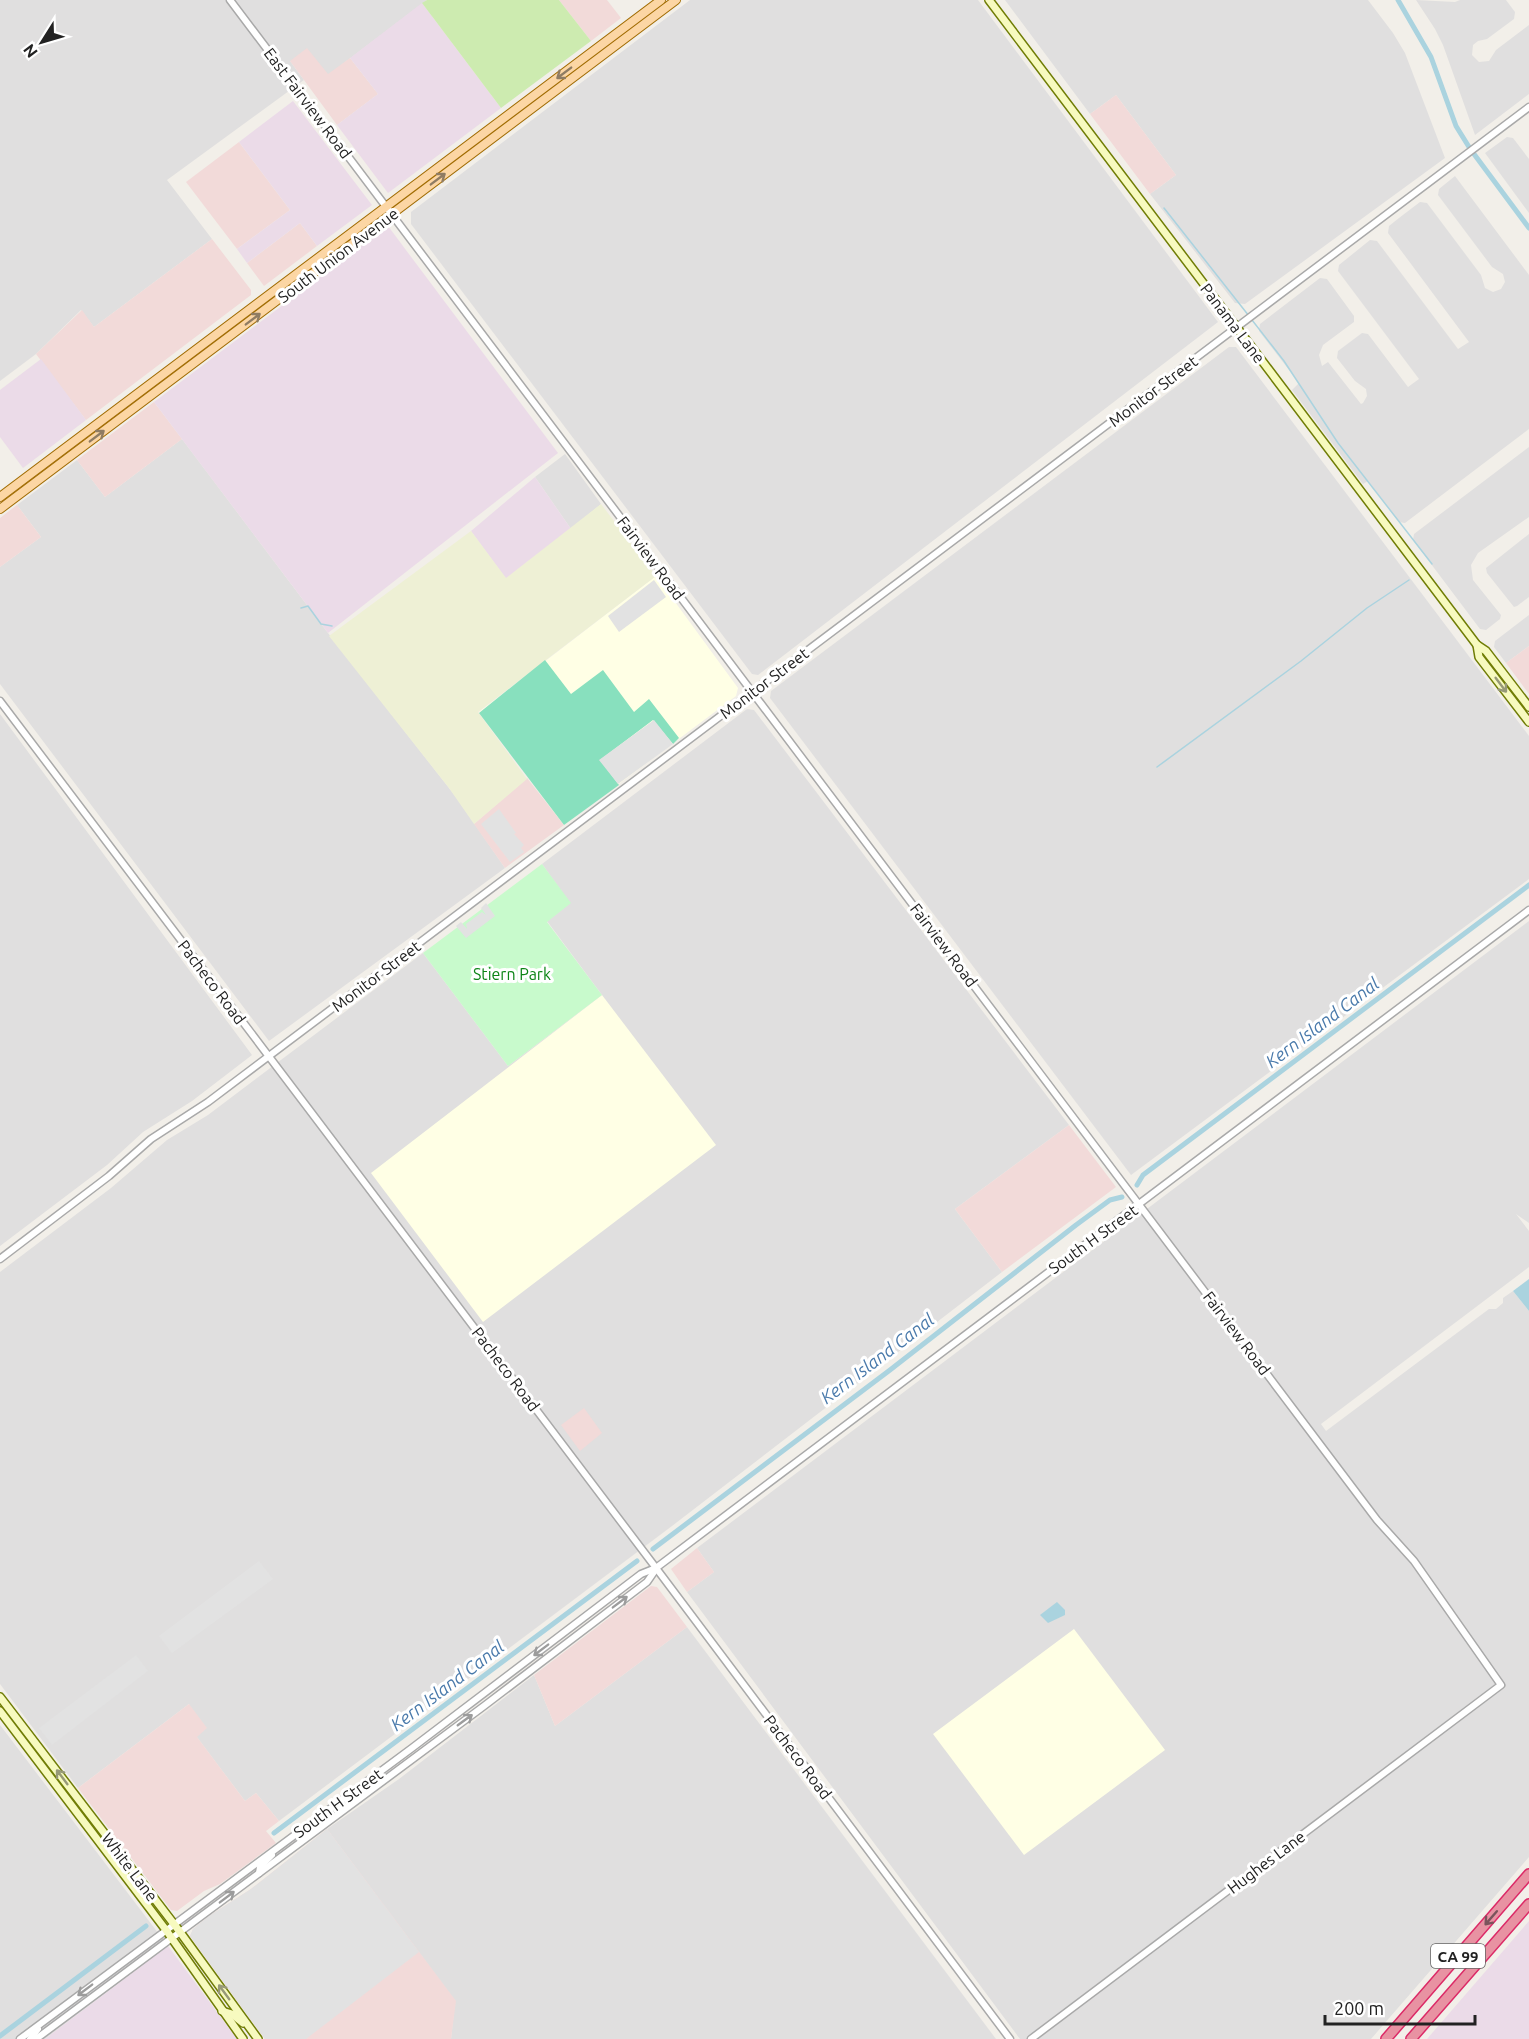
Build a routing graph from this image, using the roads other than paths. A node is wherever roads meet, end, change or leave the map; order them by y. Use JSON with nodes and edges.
{"nodes":[{"id":1,"x":230,"y":0,"type":"edge"},
{"id":2,"x":661,"y":0,"type":"edge"},
{"id":3,"x":676,"y":0,"type":"edge"},
{"id":4,"x":989,"y":0,"type":"edge"},
{"id":5,"x":626,"y":37,"type":"junction"},
{"id":6,"x":611,"y":38,"type":"junction"},
{"id":7,"x":582,"y":71,"type":"junction"},
{"id":8,"x":1529,"y":107,"type":"edge"},
{"id":9,"x":386,"y":207,"type":"junction"},
{"id":10,"x":391,"y":215,"type":"junction"},
{"id":11,"x":320,"y":256,"type":"junction"},
{"id":12,"x":276,"y":301,"type":"junction"},
{"id":13,"x":1237,"y":328,"type":"junction"},
{"id":14,"x":205,"y":344,"type":"junction"},
{"id":15,"x":162,"y":387,"type":"junction"},
{"id":16,"x":68,"y":446,"type":"junction"},
{"id":17,"x":21,"y":482,"type":"junction"},
{"id":18,"x":24,"y":491,"type":"junction"},
{"id":19,"x":0,"y":497,"type":"edge"},
{"id":20,"x":0,"y":503,"type":"edge"},
{"id":21,"x":0,"y":509,"type":"edge"},
{"id":22,"x":1477,"y":645,"type":"junction"},
{"id":23,"x":753,"y":692,"type":"junction"},
{"id":24,"x":0,"y":701,"type":"edge"},
{"id":25,"x":1529,"y":707,"type":"edge"},
{"id":26,"x":1529,"y":722,"type":"edge"},
{"id":27,"x":1529,"y":910,"type":"edge"},
{"id":28,"x":269,"y":1056,"type":"junction"},
{"id":29,"x":1140,"y":1204,"type":"junction"},
{"id":30,"x":0,"y":1259,"type":"edge"},
{"id":31,"x":656,"y":1568,"type":"junction"},
{"id":32,"x":598,"y":1607,"type":"junction"},
{"id":33,"x":571,"y":1640,"type":"junction"},
{"id":34,"x":515,"y":1670,"type":"junction"},
{"id":35,"x":1501,"y":1685,"type":"joint"},
{"id":36,"x":0,"y":1697,"type":"edge"},
{"id":37,"x":484,"y":1706,"type":"junction"},
{"id":38,"x":0,"y":1711,"type":"edge"},
{"id":39,"x":53,"y":1781,"type":"junction"},
{"id":40,"x":90,"y":1815,"type":"junction"},
{"id":41,"x":285,"y":1842,"type":"junction"},
{"id":42,"x":259,"y":1873,"type":"junction"},
{"id":43,"x":1529,"y":1874,"type":"edge"},
{"id":44,"x":1529,"y":1904,"type":"edge"},
{"id":45,"x":174,"y":1924,"type":"junction"},
{"id":46,"x":166,"y":1930,"type":"junction"},
{"id":47,"x":180,"y":1932,"type":"junction"},
{"id":48,"x":171,"y":1938,"type":"junction"},
{"id":49,"x":132,"y":1955,"type":"junction"},
{"id":50,"x":112,"y":1982,"type":"junction"},
{"id":51,"x":222,"y":2011,"type":"junction"},
{"id":52,"x":53,"y":2014,"type":"junction"},
{"id":53,"x":251,"y":2030,"type":"junction"},
{"id":54,"x":20,"y":2039,"type":"edge"},
{"id":55,"x":30,"y":2039,"type":"edge"},
{"id":56,"x":36,"y":2039,"type":"edge"},
{"id":57,"x":243,"y":2039,"type":"edge"},
{"id":58,"x":258,"y":2039,"type":"edge"},
{"id":59,"x":1010,"y":2039,"type":"edge"},
{"id":60,"x":1031,"y":2039,"type":"edge"},
{"id":61,"x":1386,"y":2039,"type":"edge"},
{"id":62,"x":1411,"y":2039,"type":"edge"}],
"edges":[{"from":1,"to":9,"type":"street","name":"East Fairview Road"},
{"from":2,"to":5,"type":"main road"},
{"from":2,"to":6,"type":"main road","name":"South Union Avenue"},
{"from":3,"to":5,"type":"main road","name":"South Union Avenue"},
{"from":4,"to":13,"type":"main road","name":"Panama Lane"},
{"from":5,"to":7,"type":"main road","name":"South Union Avenue"},
{"from":6,"to":7,"type":"main road"},
{"from":6,"to":9,"type":"main road","name":"South Union Avenue","one_way":true},
{"from":10,"to":7,"type":"main road","name":"South Union Avenue","one_way":true},
{"from":8,"to":13,"type":"street","name":"Monitor Street"},
{"from":9,"to":10,"type":"street","name":"Fairview Road"},
{"from":9,"to":11,"type":"main road","name":"South Union Avenue"},
{"from":10,"to":12,"type":"main road","name":"South Union Avenue"},
{"from":10,"to":23,"type":"street","name":"Fairview Road"},
{"from":11,"to":12,"type":"main road"},
{"from":11,"to":14,"type":"main road","name":"South Union Avenue"},
{"from":15,"to":12,"type":"main road","name":"South Union Avenue","one_way":true},
{"from":13,"to":22,"type":"main road","name":"Panama Lane"},
{"from":13,"to":23,"type":"street","name":"Monitor Street"},
{"from":14,"to":15,"type":"main road"},
{"from":14,"to":16,"type":"main road","name":"South Union Avenue"},
{"from":18,"to":15,"type":"main road","name":"South Union Avenue","one_way":true},
{"from":16,"to":17,"type":"main road","name":"South Union Avenue"},
{"from":16,"to":18,"type":"main road"},
{"from":17,"to":19,"type":"main road","name":"South Union Avenue"},
{"from":17,"to":20,"type":"main road"},
{"from":18,"to":21,"type":"main road","name":"South Union Avenue"},
{"from":22,"to":25,"type":"main road","name":"Panama Lane"},
{"from":22,"to":26,"type":"main road","name":"Panama Lane","one_way":true},
{"from":23,"to":28,"type":"street","name":"Monitor Street"},
{"from":23,"to":29,"type":"street","name":"Fairview Road"},
{"from":24,"to":28,"type":"street","name":"Pacheco Road"},
{"from":27,"to":29,"type":"street","name":"South H Street"},
{"from":28,"to":30,"type":"street","name":"Monitor Street"},
{"from":28,"to":31,"type":"street","name":"Pacheco Road"},
{"from":29,"to":31,"type":"street","name":"South H Street"},
{"from":29,"to":35,"type":"street","name":"Fairview Road"},
{"from":31,"to":32,"type":"street","name":"South H Street"},
{"from":33,"to":31,"type":"street","name":"South H Street","one_way":true},
{"from":31,"to":59,"type":"street","name":"Pacheco Road"},
{"from":32,"to":33,"type":"street"},
{"from":32,"to":34,"type":"street","name":"South H Street","one_way":true},
{"from":33,"to":37,"type":"street","name":"South H Street"},
{"from":34,"to":37,"type":"street"},
{"from":34,"to":41,"type":"street","name":"South H Street"},
{"from":35,"to":60,"type":"street","name":"Hughes Lane"},
{"from":40,"to":36,"type":"main road","name":"White Lane","one_way":true},
{"from":42,"to":37,"type":"street","name":"South H Street","one_way":true},
{"from":38,"to":39,"type":"main road","name":"White Lane"},
{"from":39,"to":40,"type":"main road"},
{"from":39,"to":46,"type":"main road","name":"White Lane"},
{"from":40,"to":45,"type":"main road","name":"White Lane"},
{"from":41,"to":42,"type":"street"},
{"from":41,"to":45,"type":"street","name":"South H Street"},
{"from":47,"to":42,"type":"street","name":"South H Street","one_way":true},
{"from":43,"to":61,"type":"highway","number":"CA 99","one_way":true},
{"from":44,"to":62,"type":"highway","number":"CA 99"},
{"from":45,"to":46,"type":"street","name":"South H Street"},
{"from":45,"to":47,"type":"main road","name":"White Lane"},
{"from":46,"to":48,"type":"main road","name":"White Lane"},
{"from":46,"to":49,"type":"street","name":"South H Street"},
{"from":47,"to":48,"type":"street","name":"South H Street"},
{"from":53,"to":47,"type":"main road","name":"White Lane","one_way":true},
{"from":48,"to":50,"type":"street","name":"South H Street"},
{"from":48,"to":51,"type":"main road","name":"White Lane"},
{"from":49,"to":50,"type":"street"},
{"from":49,"to":52,"type":"street","name":"South H Street","one_way":true},
{"from":50,"to":56,"type":"street","name":"South H Street"},
{"from":51,"to":53,"type":"main road"},
{"from":51,"to":57,"type":"main road","name":"White Lane"},
{"from":52,"to":54,"type":"street","name":"South H Street"},
{"from":52,"to":55,"type":"street"},
{"from":53,"to":58,"type":"main road","name":"White Lane"}]}
